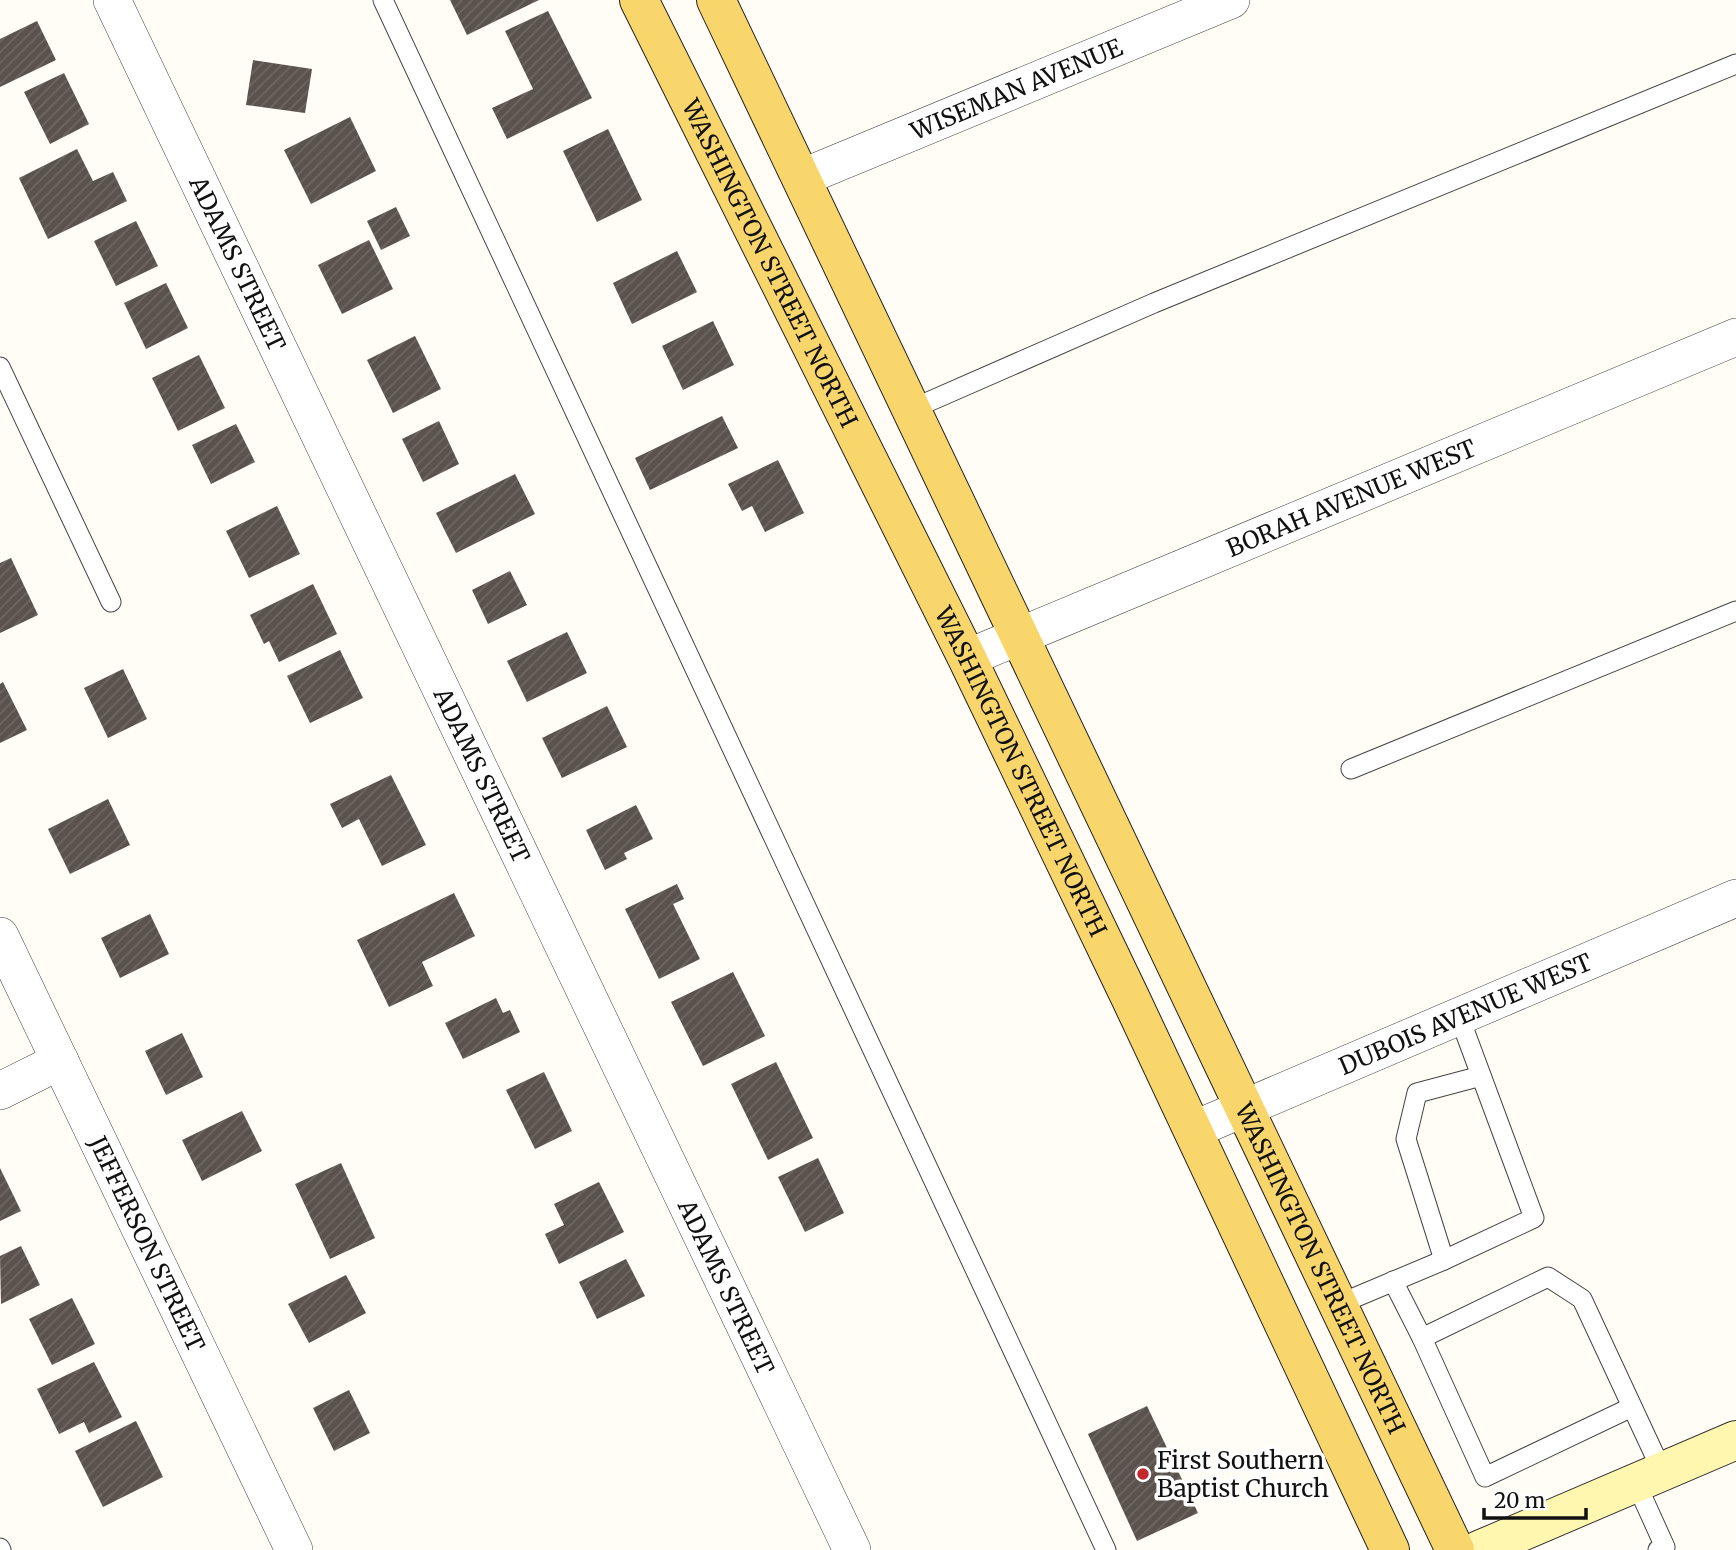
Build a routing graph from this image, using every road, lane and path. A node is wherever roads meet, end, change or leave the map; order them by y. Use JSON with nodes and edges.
{"nodes":[{"id":1,"x":112,"y":0,"type":"edge"},
{"id":2,"x":383,"y":0,"type":"edge"},
{"id":3,"x":639,"y":0,"type":"edge"},
{"id":4,"x":716,"y":0,"type":"edge"},
{"id":5,"x":1231,"y":0,"type":"edge"},
{"id":6,"x":1736,"y":64,"type":"edge"},
{"id":7,"x":801,"y":178,"type":"junction"},
{"id":8,"x":1736,"y":337,"type":"edge"},
{"id":9,"x":0,"y":367,"type":"edge"},
{"id":10,"x":912,"y":409,"type":"junction"},
{"id":11,"x":111,"y":602,"type":"dead end"},
{"id":12,"x":1736,"y":611,"type":"edge"},
{"id":13,"x":1018,"y":636,"type":"junction"},
{"id":14,"x":967,"y":659,"type":"junction"},
{"id":15,"x":1351,"y":769,"type":"dead end"},
{"id":16,"x":1736,"y":898,"type":"edge"},
{"id":17,"x":0,"y":936,"type":"edge"},
{"id":18,"x":1458,"y":1016,"type":"junction"},
{"id":19,"x":60,"y":1061,"type":"junction"},
{"id":20,"x":1481,"y":1076,"type":"junction"},
{"id":21,"x":0,"y":1091,"type":"edge"},
{"id":22,"x":1242,"y":1108,"type":"junction"},
{"id":23,"x":1193,"y":1130,"type":"junction"},
{"id":24,"x":1444,"y":1260,"type":"junction"},
{"id":25,"x":1393,"y":1281,"type":"junction"},
{"id":26,"x":1337,"y":1305,"type":"junction"},
{"id":27,"x":1422,"y":1338,"type":"junction"},
{"id":28,"x":1632,"y":1407,"type":"junction"},
{"id":29,"x":1736,"y":1440,"type":"edge"},
{"id":30,"x":1649,"y":1477,"type":"junction"},
{"id":31,"x":294,"y":1550,"type":"edge"},
{"id":32,"x":852,"y":1550,"type":"edge"},
{"id":33,"x":1106,"y":1550,"type":"edge"},
{"id":34,"x":1390,"y":1550,"type":"edge"},
{"id":35,"x":1455,"y":1550,"type":"edge"},
{"id":36,"x":1479,"y":1550,"type":"edge"},
{"id":37,"x":1658,"y":1550,"type":"edge"}],
"edges":[{"from":1,"to":32,"type":"street","name":"ADAMS STREET"},
{"from":2,"to":33,"type":"lane"},
{"from":3,"to":14,"type":"main road","name":"WASHINGTON STREET NORTH"},
{"from":4,"to":7,"type":"main road","name":"WASHINGTON STREET NORTH"},
{"from":5,"to":7,"type":"street","name":"WISEMAN AVENUE"},
{"from":6,"to":10,"type":"lane"},
{"from":7,"to":10,"type":"main road","name":"WASHINGTON STREET NORTH"},
{"from":8,"to":13,"type":"street","name":"BORAH AVENUE WEST"},
{"from":9,"to":11,"type":"lane"},
{"from":10,"to":13,"type":"main road","name":"WASHINGTON STREET NORTH"},
{"from":12,"to":15,"type":"lane"},
{"from":13,"to":14,"type":"street","name":"BORAH AVENUE WEST"},
{"from":13,"to":22,"type":"main road","name":"WASHINGTON STREET NORTH"},
{"from":14,"to":23,"type":"main road","name":"WASHINGTON STREET NORTH"},
{"from":16,"to":18,"type":"street","name":"DUBOIS AVENUE WEST"},
{"from":17,"to":19,"type":"street","name":"JEFFERSON STREET"},
{"from":18,"to":20,"type":"lane"},
{"from":18,"to":22,"type":"street","name":"DUBOIS AVENUE WEST"},
{"from":19,"to":21,"type":"street"},
{"from":19,"to":31,"type":"street","name":"JEFFERSON STREET"},
{"from":20,"to":24,"type":"lane"},
{"from":20,"to":24,"type":"lane"},
{"from":22,"to":23,"type":"street","name":"DUBOIS AVENUE WEST"},
{"from":22,"to":26,"type":"main road","name":"WASHINGTON STREET NORTH"},
{"from":23,"to":34,"type":"main road","name":"WASHINGTON STREET NORTH"},
{"from":24,"to":25,"type":"lane"},
{"from":25,"to":26,"type":"lane"},
{"from":25,"to":27,"type":"lane"},
{"from":26,"to":35,"type":"main road","name":"WASHINGTON STREET NORTH"},
{"from":27,"to":28,"type":"lane"},
{"from":27,"to":28,"type":"lane"},
{"from":28,"to":30,"type":"lane"},
{"from":29,"to":30,"type":"street"},
{"from":30,"to":36,"type":"street"},
{"from":30,"to":37,"type":"lane"}]}
